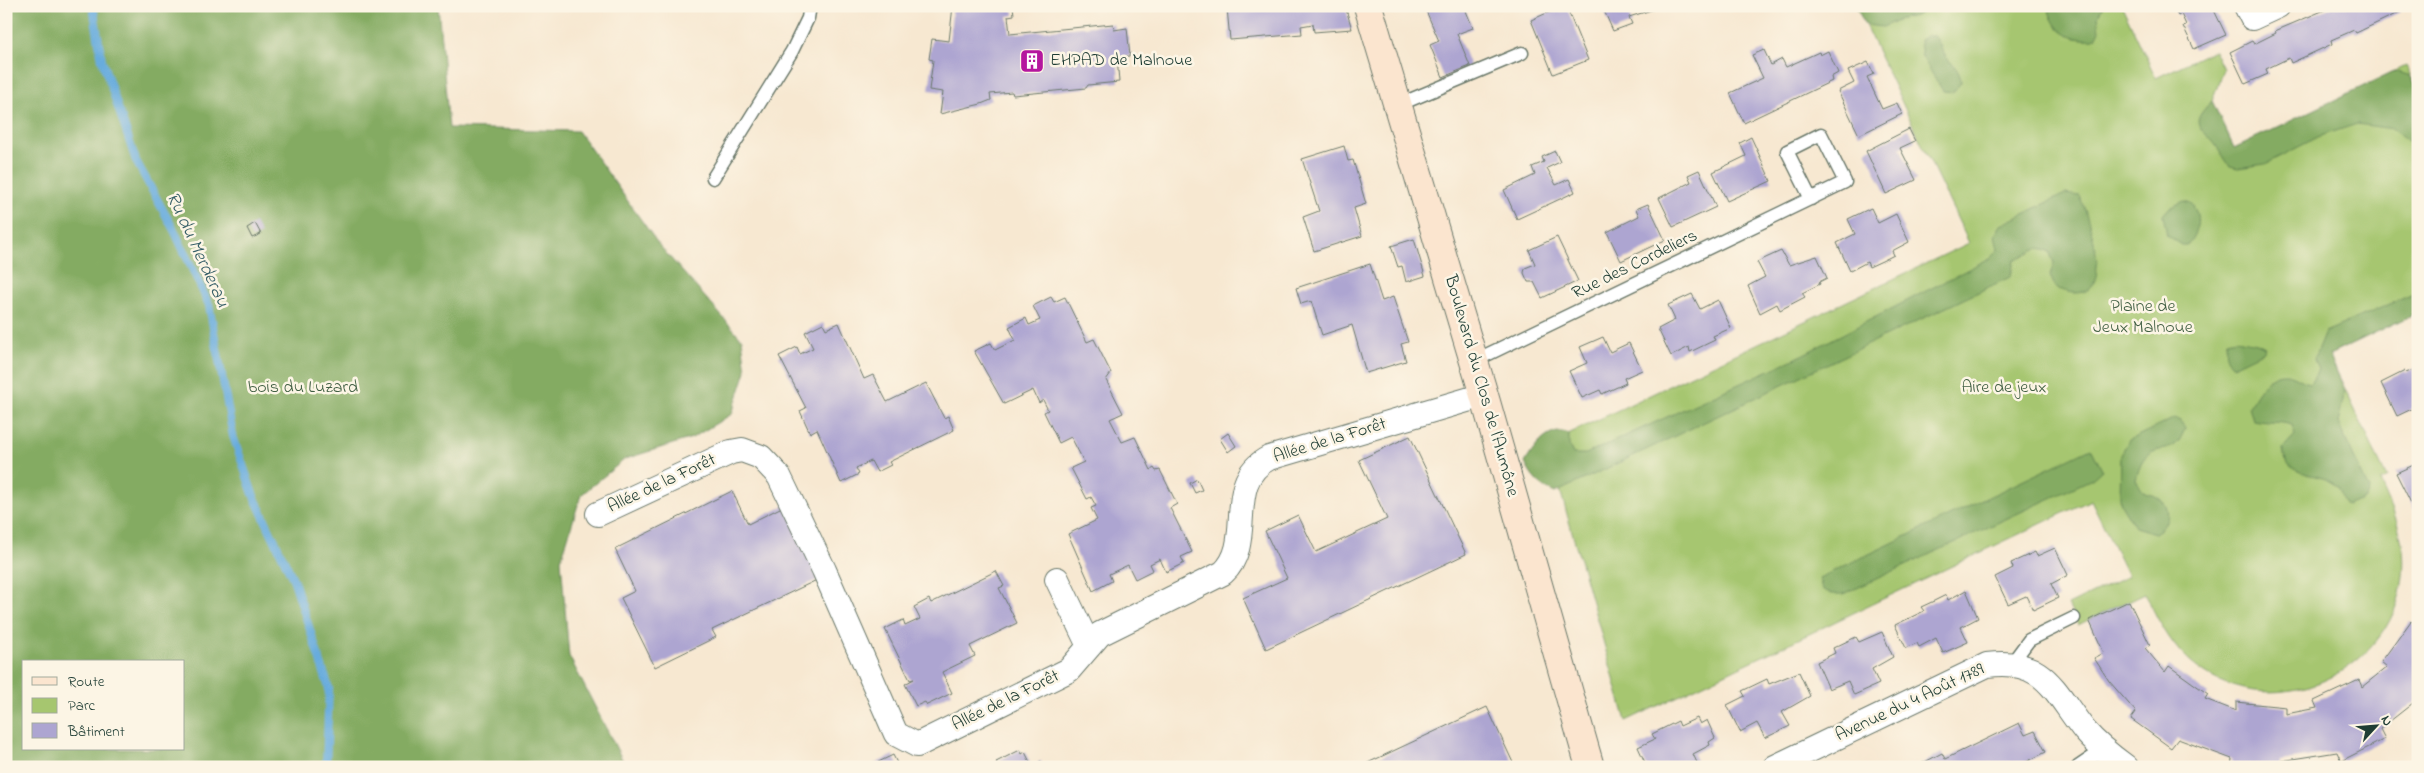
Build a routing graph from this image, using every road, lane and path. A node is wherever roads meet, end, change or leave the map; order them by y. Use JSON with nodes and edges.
{"nodes":[{"id":1,"x":810,"y":6,"type":"edge"},
{"id":2,"x":1368,"y":6,"type":"edge"},
{"id":3,"x":2246,"y":6,"type":"edge"},
{"id":4,"x":2278,"y":6,"type":"edge"},
{"id":5,"x":1522,"y":54,"type":"dead end"},
{"id":6,"x":1398,"y":105,"type":"junction"},
{"id":7,"x":713,"y":178,"type":"dead end"},
{"id":8,"x":1811,"y":199,"type":"junction"},
{"id":9,"x":1474,"y":361,"type":"junction"},
{"id":10,"x":1484,"y":395,"type":"junction"},
{"id":11,"x":598,"y":514,"type":"dead end"},
{"id":12,"x":1056,"y":579,"type":"dead end"},
{"id":13,"x":2074,"y":618,"type":"dead end"},
{"id":14,"x":1089,"y":646,"type":"junction"},
{"id":15,"x":2012,"y":663,"type":"junction"},
{"id":16,"x":2103,"y":750,"type":"junction"},
{"id":17,"x":1590,"y":767,"type":"edge"},
{"id":18,"x":1775,"y":767,"type":"edge"},
{"id":19,"x":2078,"y":767,"type":"edge"},
{"id":20,"x":2126,"y":767,"type":"edge"}],
"edges":[{"from":1,"to":7,"type":"lane"},
{"from":2,"to":6,"type":"street","name":"Boulevard du Clos de l'Aumône"},
{"from":3,"to":4,"type":"street"},
{"from":5,"to":6,"type":"lane"},
{"from":6,"to":9,"type":"street","name":"Boulevard du Clos de l'Aumône"},
{"from":8,"to":8,"type":"lane","name":"Rue des Cordeliers"},
{"from":8,"to":9,"type":"lane","name":"Rue des Cordeliers"},
{"from":9,"to":10,"type":"street","name":"Boulevard du Clos de l'Aumône"},
{"from":10,"to":14,"type":"street","name":"Allée de la Forêt"},
{"from":10,"to":17,"type":"street","name":"Boulevard du Clos de l'Aumône"},
{"from":11,"to":14,"type":"street","name":"Allée de la Forêt"},
{"from":12,"to":14,"type":"street"},
{"from":13,"to":15,"type":"lane"},
{"from":15,"to":16,"type":"street","name":"Avenue du 4 Août 1789"},
{"from":15,"to":18,"type":"street","name":"Avenue du 4 Août 1789"},
{"from":16,"to":19,"type":"lane"},
{"from":16,"to":20,"type":"street","name":"Avenue du 4 Août 1789"}]}
